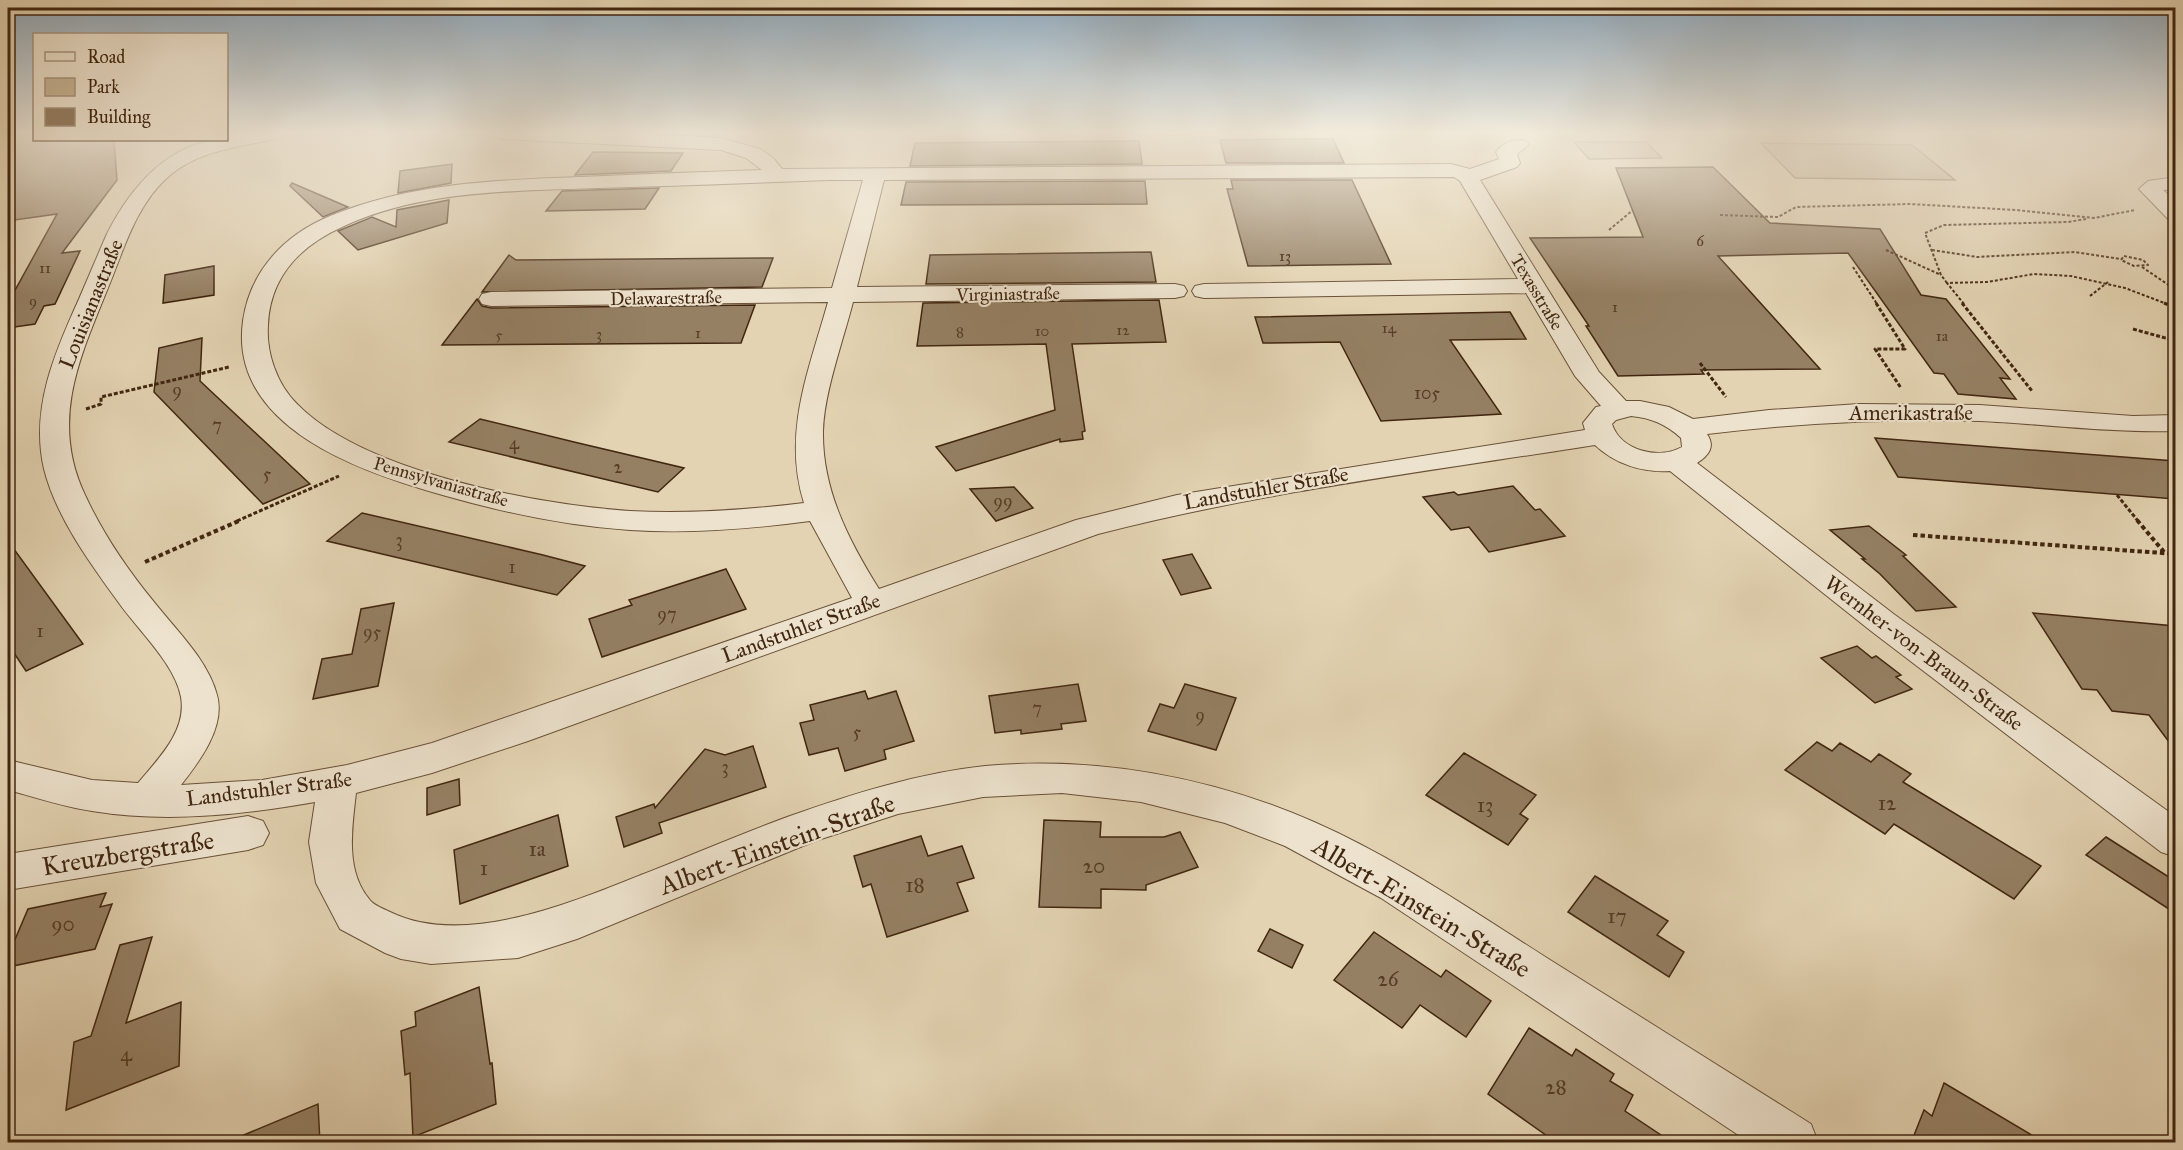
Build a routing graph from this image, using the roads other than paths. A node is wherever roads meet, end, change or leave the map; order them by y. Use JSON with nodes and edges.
{"nodes":[{"id":1,"x":146,"y":187,"type":"edge"},
{"id":2,"x":486,"y":187,"type":"edge"},
{"id":3,"x":871,"y":187,"type":"edge"},
{"id":4,"x":1473,"y":187,"type":"edge"},
{"id":5,"x":2152,"y":187,"type":"edge"},
{"id":6,"x":2171,"y":210,"type":"edge"},
{"id":7,"x":1534,"y":286,"type":"junction"},
{"id":8,"x":1210,"y":288,"type":"dead end"},
{"id":9,"x":1175,"y":291,"type":"dead end"},
{"id":10,"x":841,"y":296,"type":"junction"},
{"id":11,"x":492,"y":299,"type":"dead end"},
{"id":12,"x":1619,"y":409,"type":"junction"},
{"id":13,"x":2175,"y":423,"type":"edge"},
{"id":14,"x":2133,"y":424,"type":"junction"},
{"id":15,"x":1688,"y":428,"type":"junction"},
{"id":16,"x":2175,"y":432,"type":"edge"},
{"id":17,"x":1599,"y":436,"type":"junction"},
{"id":18,"x":1677,"y":462,"type":"junction"},
{"id":19,"x":820,"y":510,"type":"junction"},
{"id":20,"x":872,"y":604,"type":"junction"},
{"id":21,"x":8,"y":775,"type":"edge"},
{"id":22,"x":337,"y":783,"type":"junction"},
{"id":23,"x":147,"y":801,"type":"junction"},
{"id":24,"x":248,"y":834,"type":"dead end"},
{"id":25,"x":2175,"y":840,"type":"edge"},
{"id":26,"x":8,"y":872,"type":"edge"},
{"id":27,"x":1793,"y":1143,"type":"edge"}],
"edges":[{"from":1,"to":23,"type":"street","name":"Louisianastraße"},
{"from":2,"to":19,"type":"street","name":"Pennsylvaniastraße"},
{"from":3,"to":10,"type":"street"},
{"from":4,"to":7,"type":"street","name":"Texasstraße"},
{"from":5,"to":6,"type":"street"},
{"from":7,"to":8,"type":"street"},
{"from":7,"to":12,"type":"street","name":"Texasstraße"},
{"from":9,"to":10,"type":"street","name":"Virginiastraße"},
{"from":10,"to":11,"type":"street","name":"Delawarestraße"},
{"from":10,"to":19,"type":"street"},
{"from":12,"to":15,"type":"street"},
{"from":12,"to":17,"type":"street"},
{"from":13,"to":14,"type":"street","name":"Amerikastraße"},
{"from":14,"to":15,"type":"street","name":"Amerikastraße"},
{"from":14,"to":16,"type":"street","name":"Amerikastraße"},
{"from":15,"to":18,"type":"street"},
{"from":17,"to":18,"type":"street"},
{"from":17,"to":20,"type":"street","name":"Landstuhler Straße"},
{"from":18,"to":25,"type":"street","name":"Wernher-von-Braun-Straße"},
{"from":19,"to":20,"type":"street"},
{"from":20,"to":22,"type":"street","name":"Landstuhler Straße"},
{"from":21,"to":23,"type":"street","name":"Landstuhler Straße"},
{"from":22,"to":23,"type":"street","name":"Landstuhler Straße"},
{"from":22,"to":27,"type":"street","name":"Albert-Einstein-Straße"},
{"from":24,"to":26,"type":"street","name":"Kreuzbergstraße"}]}
